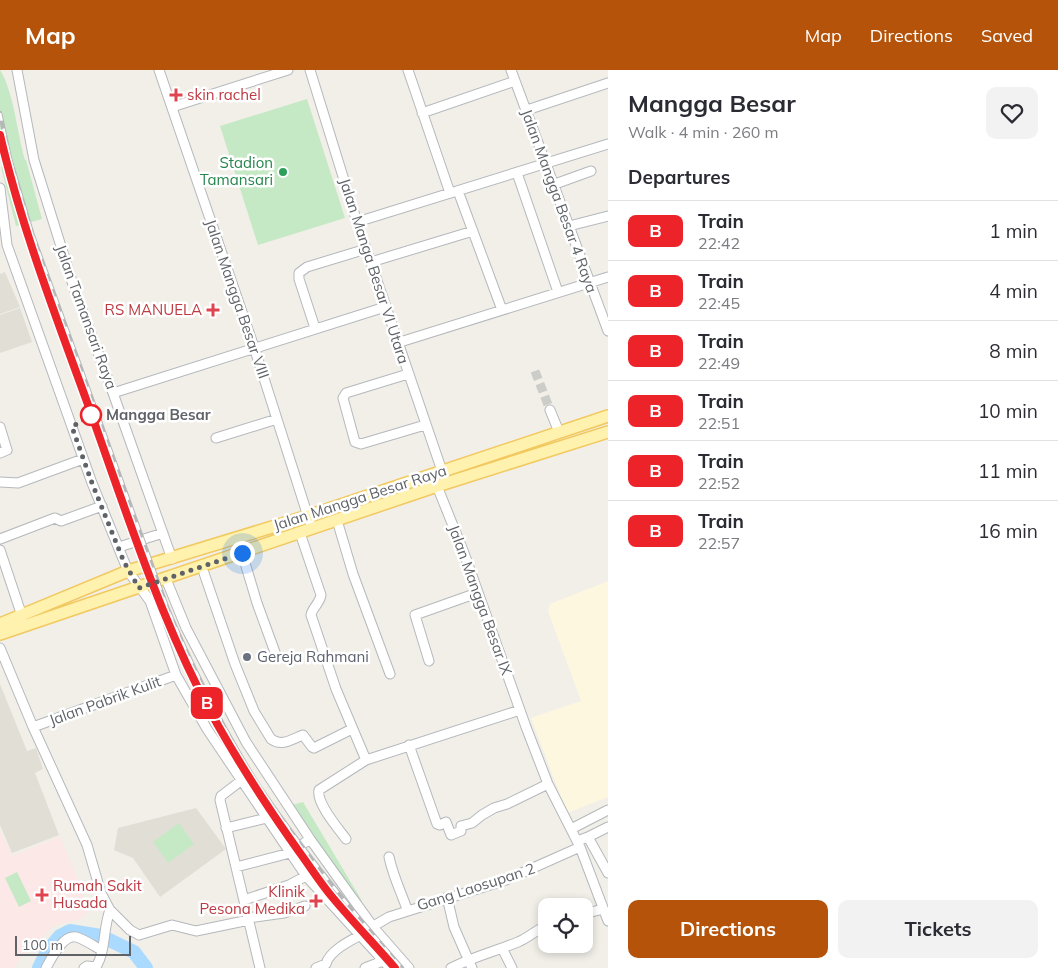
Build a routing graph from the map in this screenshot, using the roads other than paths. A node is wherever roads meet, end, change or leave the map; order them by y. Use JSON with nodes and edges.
{"nodes":[{"id":1,"x":17,"y":70,"type":"edge"},
{"id":2,"x":159,"y":70,"type":"edge"},
{"id":3,"x":288,"y":70,"type":"edge"},
{"id":4,"x":310,"y":70,"type":"edge"},
{"id":5,"x":408,"y":70,"type":"edge"},
{"id":6,"x":511,"y":70,"type":"edge"},
{"id":7,"x":515,"y":81,"type":"junction"},
{"id":8,"x":608,"y":83,"type":"edge"},
{"id":9,"x":172,"y":107,"type":"junction"},
{"id":10,"x":526,"y":110,"type":"junction"},
{"id":11,"x":422,"y":112,"type":"junction"},
{"id":12,"x":608,"y":144,"type":"edge"},
{"id":13,"x":547,"y":164,"type":"junction"},
{"id":14,"x":591,"y":171,"type":"dead end"},
{"id":15,"x":517,"y":173,"type":"junction"},
{"id":16,"x":555,"y":184,"type":"junction"},
{"id":17,"x":0,"y":188,"type":"edge"},
{"id":18,"x":454,"y":192,"type":"junction"},
{"id":19,"x":608,"y":216,"type":"edge"},
{"id":20,"x":357,"y":222,"type":"junction"},
{"id":21,"x":569,"y":226,"type":"junction"},
{"id":22,"x":473,"y":231,"type":"junction"},
{"id":23,"x":4,"y":247,"type":"edge"},
{"id":24,"x":366,"y":249,"type":"junction"},
{"id":25,"x":371,"y":262,"type":"junction"},
{"id":26,"x":608,"y":277,"type":"edge"},
{"id":27,"x":589,"y":283,"type":"junction"},
{"id":28,"x":558,"y":292,"type":"junction"},
{"id":29,"x":385,"y":307,"type":"junction"},
{"id":30,"x":501,"y":308,"type":"junction"},
{"id":31,"x":315,"y":328,"type":"junction"},
{"id":32,"x":608,"y":331,"type":"edge"},
{"id":33,"x":397,"y":343,"type":"junction"},
{"id":34,"x":254,"y":347,"type":"junction"},
{"id":35,"x":408,"y":374,"type":"junction"},
{"id":36,"x":113,"y":393,"type":"junction"},
{"id":37,"x":550,"y":410,"type":"tunnel mouth"},
{"id":38,"x":608,"y":416,"type":"edge"},
{"id":39,"x":277,"y":419,"type":"junction"},
{"id":40,"x":425,"y":425,"type":"junction"},
{"id":41,"x":0,"y":427,"type":"edge"},
{"id":42,"x":559,"y":432,"type":"junction"},
{"id":43,"x":216,"y":438,"type":"dead end"},
{"id":44,"x":595,"y":439,"type":"edge"},
{"id":45,"x":0,"y":453,"type":"edge"},
{"id":46,"x":83,"y":459,"type":"junction"},
{"id":47,"x":437,"y":472,"type":"junction"},
{"id":48,"x":0,"y":482,"type":"edge"},
{"id":49,"x":437,"y":486,"type":"junction"},
{"id":50,"x":102,"y":506,"type":"junction"},
{"id":51,"x":308,"y":516,"type":"junction"},
{"id":52,"x":339,"y":526,"type":"dead end"},
{"id":53,"x":312,"y":529,"type":"junction"},
{"id":54,"x":163,"y":533,"type":"junction"},
{"id":55,"x":300,"y":533,"type":"junction"},
{"id":56,"x":0,"y":539,"type":"edge"},
{"id":57,"x":119,"y":547,"type":"junction"},
{"id":58,"x":0,"y":550,"type":"edge"},
{"id":59,"x":242,"y":553,"type":"junction"},
{"id":60,"x":172,"y":559,"type":"junction"},
{"id":61,"x":128,"y":571,"type":"junction"},
{"id":62,"x":204,"y":573,"type":"dead end"},
{"id":63,"x":166,"y":579,"type":"junction"},
{"id":64,"x":106,"y":580,"type":"junction"},
{"id":65,"x":139,"y":588,"type":"junction"},
{"id":66,"x":477,"y":593,"type":"junction"},
{"id":67,"x":113,"y":596,"type":"junction"},
{"id":68,"x":22,"y":616,"type":"junction"},
{"id":69,"x":0,"y":624,"type":"edge"},
{"id":70,"x":0,"y":634,"type":"edge"},
{"id":71,"x":0,"y":648,"type":"edge"},
{"id":72,"x":276,"y":655,"type":"dead end"},
{"id":73,"x":430,"y":661,"type":"dead end"},
{"id":74,"x":390,"y":674,"type":"dead end"},
{"id":75,"x":176,"y":675,"type":"junction"},
{"id":76,"x":520,"y":710,"type":"junction"},
{"id":77,"x":33,"y":727,"type":"junction"},
{"id":78,"x":526,"y":727,"type":"junction"},
{"id":79,"x":352,"y":729,"type":"junction"},
{"id":80,"x":409,"y":745,"type":"junction"},
{"id":81,"x":366,"y":760,"type":"junction"},
{"id":82,"x":242,"y":780,"type":"junction"},
{"id":83,"x":548,"y":784,"type":"junction"},
{"id":84,"x":608,"y":810,"type":"edge"},
{"id":85,"x":267,"y":818,"type":"junction"},
{"id":86,"x":608,"y":827,"type":"edge"},
{"id":87,"x":226,"y":828,"type":"junction"},
{"id":88,"x":573,"y":828,"type":"junction"},
{"id":89,"x":588,"y":837,"type":"junction"},
{"id":90,"x":310,"y":839,"type":"junction"},
{"id":91,"x":346,"y":839,"type":"dead end"},
{"id":92,"x":579,"y":844,"type":"junction"},
{"id":93,"x":290,"y":853,"type":"junction"},
{"id":94,"x":389,"y":857,"type":"dead end"},
{"id":95,"x":236,"y":867,"type":"junction"},
{"id":96,"x":608,"y":873,"type":"edge"},
{"id":97,"x":306,"y":876,"type":"junction"},
{"id":98,"x":447,"y":897,"type":"junction"},
{"id":99,"x":244,"y":900,"type":"junction"},
{"id":100,"x":305,"y":906,"type":"dead end"},
{"id":101,"x":603,"y":909,"type":"junction"},
{"id":102,"x":110,"y":910,"type":"junction"},
{"id":103,"x":407,"y":910,"type":"junction"},
{"id":104,"x":593,"y":912,"type":"edge"},
{"id":105,"x":249,"y":919,"type":"junction"},
{"id":106,"x":608,"y":921,"type":"edge"},
{"id":107,"x":376,"y":926,"type":"junction"},
{"id":108,"x":538,"y":930,"type":"edge"},
{"id":109,"x":360,"y":936,"type":"junction"},
{"id":110,"x":502,"y":948,"type":"junction"},
{"id":111,"x":101,"y":949,"type":"junction"},
{"id":112,"x":383,"y":960,"type":"junction"},
{"id":113,"x":470,"y":964,"type":"edge"},
{"id":114,"x":46,"y":968,"type":"edge"},
{"id":115,"x":84,"y":968,"type":"edge"},
{"id":116,"x":260,"y":968,"type":"edge"},
{"id":117,"x":316,"y":968,"type":"edge"},
{"id":118,"x":366,"y":968,"type":"edge"},
{"id":119,"x":390,"y":968,"type":"edge"},
{"id":120,"x":409,"y":968,"type":"edge"},
{"id":121,"x":451,"y":968,"type":"edge"},
{"id":122,"x":512,"y":968,"type":"edge"}],
"edges":[{"from":1,"to":36,"type":"street","name":"Jalan Tamansari Raya"},
{"from":2,"to":9,"type":"street","name":"Jalan Mangga Besar VIII"},
{"from":3,"to":9,"type":"street"},
{"from":4,"to":20,"type":"street","name":"Jalan Manga Besar VI Utara"},
{"from":5,"to":11,"type":"street"},
{"from":6,"to":7,"type":"street","name":"Jalan Mangga Besar 4 Raya"},
{"from":7,"to":10,"type":"street","name":"Jalan Mangga Besar 4 Raya"},
{"from":7,"to":11,"type":"street"},
{"from":8,"to":10,"type":"street"},
{"from":9,"to":34,"type":"street","name":"Jalan Mangga Besar VIII"},
{"from":10,"to":13,"type":"street","name":"Jalan Mangga Besar 4 Raya"},
{"from":11,"to":18,"type":"street"},
{"from":12,"to":13,"type":"street"},
{"from":13,"to":15,"type":"street"},
{"from":13,"to":16,"type":"street","name":"Jalan Mangga Besar 4 Raya"},
{"from":14,"to":16,"type":"street"},
{"from":15,"to":18,"type":"street"},
{"from":15,"to":28,"type":"street"},
{"from":16,"to":21,"type":"street","name":"Jalan Mangga Besar 4 Raya"},
{"from":17,"to":23,"type":"street"},
{"from":18,"to":20,"type":"street"},
{"from":18,"to":22,"type":"street"},
{"from":19,"to":21,"type":"street"},
{"from":20,"to":24,"type":"street","name":"Jalan Manga Besar VI Utara"},
{"from":21,"to":27,"type":"street","name":"Jalan Mangga Besar 4 Raya"},
{"from":22,"to":25,"type":"street"},
{"from":22,"to":30,"type":"street"},
{"from":23,"to":46,"type":"street"},
{"from":24,"to":25,"type":"street","name":"Jalan Manga Besar VI Utara"},
{"from":24,"to":31,"type":"street"},
{"from":25,"to":29,"type":"street","name":"Jalan Manga Besar VI Utara"},
{"from":26,"to":27,"type":"street"},
{"from":27,"to":28,"type":"street"},
{"from":27,"to":32,"type":"street","name":"Jalan Mangga Besar 4 Raya"},
{"from":28,"to":30,"type":"street"},
{"from":29,"to":31,"type":"street"},
{"from":29,"to":33,"type":"street","name":"Jalan Manga Besar VI Utara"},
{"from":30,"to":33,"type":"street"},
{"from":31,"to":34,"type":"street"},
{"from":33,"to":35,"type":"street","name":"Jalan Manga Besar VI Utara"},
{"from":34,"to":36,"type":"street"},
{"from":34,"to":39,"type":"street","name":"Jalan Mangga Besar VIII"},
{"from":35,"to":40,"type":"street","name":"Jalan Manga Besar VI Utara"},
{"from":35,"to":40,"type":"street"},
{"from":36,"to":54,"type":"street","name":"Jalan Tamansari Raya"},
{"from":37,"to":42,"type":"street"},
{"from":38,"to":42,"type":"main road","name":"Jalan Mangga Besar Raya"},
{"from":39,"to":43,"type":"street"},
{"from":39,"to":51,"type":"street","name":"Jalan Mangga Besar VIII"},
{"from":40,"to":47,"type":"street","name":"Jalan Manga Besar VI Utara"},
{"from":41,"to":45,"type":"street"},
{"from":42,"to":47,"type":"main road","name":"Jalan Mangga Besar Raya"},
{"from":44,"to":49,"type":"main road","name":"Jalan Mangga Besar Raya"},
{"from":46,"to":48,"type":"street"},
{"from":46,"to":50,"type":"street"},
{"from":47,"to":49,"type":"street","name":"Jalan Mangga Besar IX"},
{"from":47,"to":51,"type":"main road","name":"Jalan Mangga Besar Raya"},
{"from":49,"to":53,"type":"main road","name":"Jalan Mangga Besar Raya"},
{"from":49,"to":66,"type":"street","name":"Jalan Mangga Besar IX"},
{"from":50,"to":56,"type":"street"},
{"from":50,"to":57,"type":"street"},
{"from":51,"to":53,"type":"street","name":"Jalan Mangga Besar VIII"},
{"from":51,"to":60,"type":"main road","name":"Jalan Mangga Besar Raya"},
{"from":52,"to":74,"type":"street"},
{"from":53,"to":55,"type":"main road","name":"Jalan Mangga Besar Raya"},
{"from":54,"to":57,"type":"street"},
{"from":54,"to":60,"type":"street","name":"Jalan Tamansari Raya"},
{"from":55,"to":59,"type":"main road","name":"Jalan Mangga Besar Raya"},
{"from":55,"to":79,"type":"street"},
{"from":57,"to":61,"type":"street"},
{"from":58,"to":68,"type":"street"},
{"from":59,"to":63,"type":"main road","name":"Jalan Mangga Besar Raya"},
{"from":59,"to":72,"type":"street"},
{"from":60,"to":61,"type":"main road","name":"Jalan Mangga Besar Raya"},
{"from":61,"to":64,"type":"main road","name":"Jalan Mangga Besar Raya"},
{"from":61,"to":65,"type":"street"},
{"from":62,"to":79,"type":"street"},
{"from":63,"to":65,"type":"main road","name":"Jalan Mangga Besar Raya"},
{"from":63,"to":90,"type":"street"},
{"from":64,"to":67,"type":"main road"},
{"from":64,"to":68,"type":"main road","name":"Jalan Mangga Besar Raya"},
{"from":65,"to":67,"type":"main road","name":"Jalan Mangga Besar Raya"},
{"from":65,"to":75,"type":"street"},
{"from":66,"to":73,"type":"street"},
{"from":66,"to":76,"type":"street","name":"Jalan Mangga Besar IX"},
{"from":67,"to":70,"type":"main road","name":"Jalan Mangga Besar Raya"},
{"from":68,"to":69,"type":"main road","name":"Jalan Mangga Besar Raya"},
{"from":71,"to":77,"type":"street"},
{"from":75,"to":77,"type":"street","name":"Jalan Pabrik Kulit"},
{"from":75,"to":82,"type":"street"},
{"from":76,"to":78,"type":"street","name":"Jalan Mangga Besar IX"},
{"from":76,"to":80,"type":"street"},
{"from":77,"to":102,"type":"street"},
{"from":78,"to":83,"type":"street","name":"Jalan Mangga Besar IX"},
{"from":78,"to":88,"type":"street","name":"Jalan Mangga Besar IX"},
{"from":79,"to":81,"type":"street"},
{"from":80,"to":81,"type":"street"},
{"from":80,"to":83,"type":"street"},
{"from":81,"to":91,"type":"street"},
{"from":82,"to":85,"type":"street"},
{"from":82,"to":87,"type":"street"},
{"from":83,"to":88,"type":"street","name":"Jalan Mangga Besar IX"},
{"from":84,"to":88,"type":"street"},
{"from":85,"to":87,"type":"street"},
{"from":85,"to":93,"type":"street"},
{"from":86,"to":89,"type":"street","name":"Gang Laosupan 2"},
{"from":87,"to":95,"type":"street"},
{"from":88,"to":92,"type":"street"},
{"from":89,"to":92,"type":"street","name":"Gang Laosupan 2"},
{"from":89,"to":96,"type":"street"},
{"from":90,"to":93,"type":"street"},
{"from":90,"to":107,"type":"street"},
{"from":92,"to":98,"type":"street","name":"Gang Laosupan 2"},
{"from":92,"to":101,"type":"street"},
{"from":93,"to":95,"type":"street"},
{"from":93,"to":97,"type":"street"},
{"from":94,"to":103,"type":"street"},
{"from":95,"to":99,"type":"street"},
{"from":97,"to":99,"type":"street"},
{"from":97,"to":109,"type":"street"},
{"from":98,"to":103,"type":"street","name":"Gang Laosupan 2"},
{"from":98,"to":113,"type":"street"},
{"from":99,"to":105,"type":"street"},
{"from":100,"to":105,"type":"street"},
{"from":101,"to":104,"type":"street"},
{"from":101,"to":106,"type":"street"},
{"from":102,"to":105,"type":"street"},
{"from":102,"to":111,"type":"street"},
{"from":103,"to":107,"type":"street","name":"Gang Laosupan 2"},
{"from":105,"to":116,"type":"street"},
{"from":107,"to":109,"type":"street","name":"Gang Laosupan 2"},
{"from":107,"to":120,"type":"street"},
{"from":108,"to":110,"type":"street"},
{"from":109,"to":112,"type":"street"},
{"from":109,"to":117,"type":"street","name":"Gang Laosupan 2"},
{"from":110,"to":113,"type":"street"},
{"from":110,"to":122,"type":"street"},
{"from":111,"to":114,"type":"street"},
{"from":111,"to":115,"type":"street"},
{"from":112,"to":118,"type":"street"},
{"from":112,"to":119,"type":"street"},
{"from":113,"to":121,"type":"street"}]}
